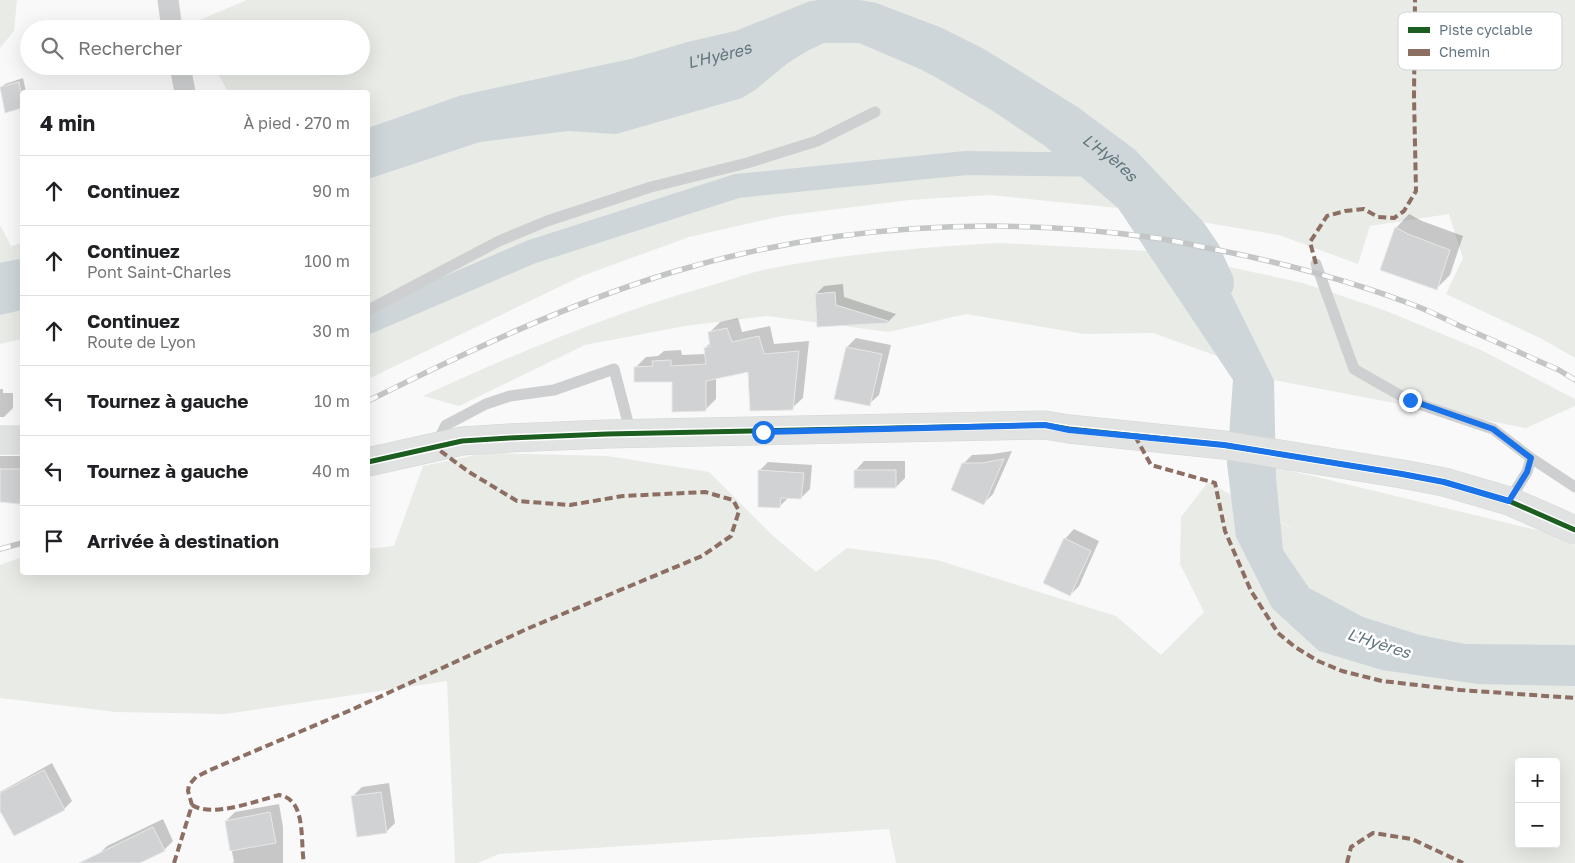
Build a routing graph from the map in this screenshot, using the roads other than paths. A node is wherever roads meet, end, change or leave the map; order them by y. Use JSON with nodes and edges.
{"nodes":[{"id":1,"x":168,"y":0,"type":"edge"},
{"id":2,"x":171,"y":20,"type":"edge"},
{"id":3,"x":182,"y":75,"type":"edge"},
{"id":4,"x":185,"y":90,"type":"edge"},
{"id":5,"x":875,"y":112,"type":"dead end"},
{"id":6,"x":1316,"y":264,"type":"dead end"},
{"id":7,"x":370,"y":309,"type":"edge"},
{"id":8,"x":631,"y":434,"type":"junction"},
{"id":9,"x":0,"y":440,"type":"edge"},
{"id":10,"x":20,"y":440,"type":"edge"},
{"id":11,"x":435,"y":447,"type":"junction"},
{"id":12,"x":1531,"y":458,"type":"junction"},
{"id":13,"x":370,"y":462,"type":"edge"},
{"id":14,"x":1575,"y":487,"type":"edge"},
{"id":15,"x":1509,"y":501,"type":"junction"},
{"id":16,"x":1575,"y":530,"type":"edge"}],
"edges":[{"from":1,"to":2,"type":"street"},
{"from":3,"to":4,"type":"street"},
{"from":5,"to":7,"type":"lane"},
{"from":6,"to":12,"type":"lane"},
{"from":8,"to":11,"type":"main road"},
{"from":8,"to":11,"type":"lane"},
{"from":8,"to":15,"type":"main road"},
{"from":9,"to":10,"type":"main road"},
{"from":11,"to":13,"type":"main road"},
{"from":12,"to":14,"type":"lane"},
{"from":12,"to":15,"type":"lane"},
{"from":15,"to":16,"type":"main road"}]}
